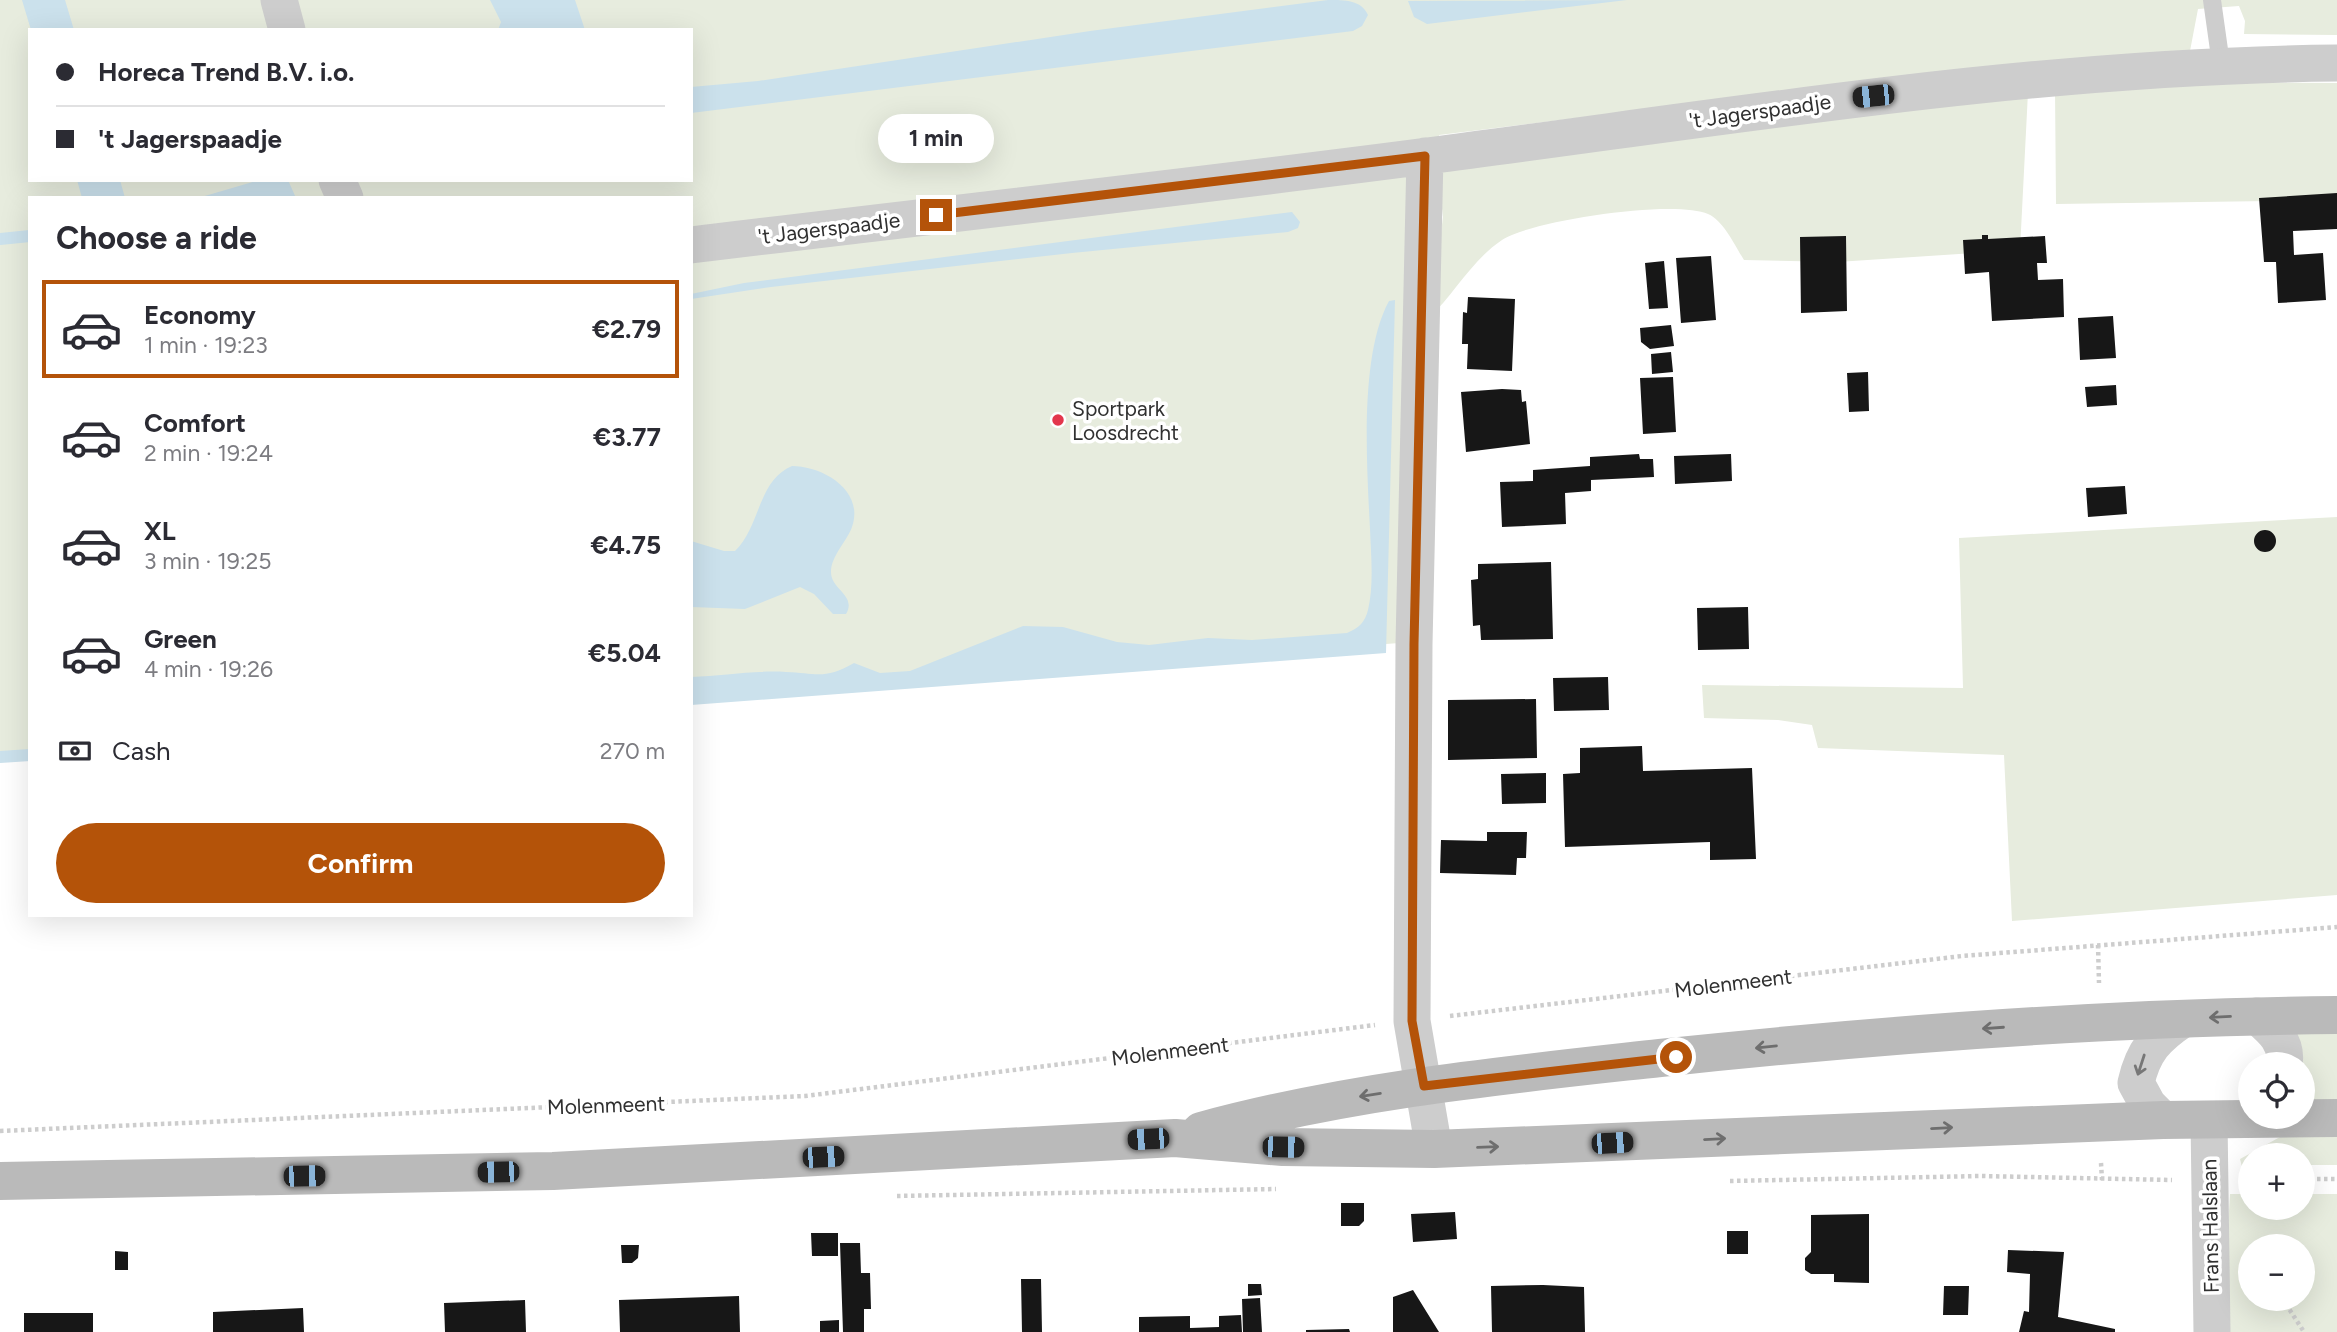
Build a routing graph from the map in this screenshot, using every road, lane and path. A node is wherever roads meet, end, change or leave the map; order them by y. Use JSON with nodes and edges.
{"nodes":[{"id":1,"x":279,"y":0,"type":"edge"},
{"id":2,"x":2212,"y":0,"type":"edge"},
{"id":3,"x":287,"y":28,"type":"edge"},
{"id":4,"x":2337,"y":63,"type":"edge"},
{"id":5,"x":2221,"y":64,"type":"junction"},
{"id":6,"x":1425,"y":156,"type":"junction"},
{"id":7,"x":693,"y":245,"type":"edge"},
{"id":8,"x":2337,"y":927,"type":"edge"},
{"id":9,"x":2337,"y":1015,"type":"edge"},
{"id":10,"x":2257,"y":1016,"type":"junction"},
{"id":11,"x":2182,"y":1019,"type":"junction"},
{"id":12,"x":1412,"y":1021,"type":"junction"},
{"id":13,"x":2285,"y":1052,"type":"edge"},
{"id":14,"x":1424,"y":1086,"type":"junction"},
{"id":15,"x":2230,"y":1115,"type":"edge"},
{"id":16,"x":2337,"y":1118,"type":"edge"},
{"id":17,"x":2162,"y":1120,"type":"junction"},
{"id":18,"x":0,"y":1131,"type":"edge"},
{"id":19,"x":1175,"y":1138,"type":"junction"},
{"id":20,"x":1434,"y":1149,"type":"junction"},
{"id":21,"x":2315,"y":1179,"type":"edge"},
{"id":22,"x":2337,"y":1179,"type":"edge"},
{"id":23,"x":2208,"y":1180,"type":"junction"},
{"id":24,"x":0,"y":1181,"type":"edge"},
{"id":25,"x":1716,"y":1181,"type":"dead end"},
{"id":26,"x":1290,"y":1189,"type":"dead end"},
{"id":27,"x":894,"y":1196,"type":"dead end"},
{"id":28,"x":2290,"y":1311,"type":"edge"},
{"id":29,"x":2212,"y":1332,"type":"edge"},
{"id":30,"x":2304,"y":1332,"type":"edge"}],
"edges":[{"from":1,"to":3,"type":"street"},
{"from":2,"to":5,"type":"lane"},
{"from":4,"to":5,"type":"street","name":"'t Jagerspaadje"},
{"from":5,"to":6,"type":"street","name":"'t Jagerspaadje"},
{"from":6,"to":7,"type":"street","name":"'t Jagerspaadje"},
{"from":6,"to":12,"type":"street"},
{"from":8,"to":12,"type":"path","name":"Molenmeent"},
{"from":9,"to":10,"type":"main road"},
{"from":10,"to":11,"type":"main road","one_way":true},
{"from":10,"to":13,"type":"street"},
{"from":11,"to":14,"type":"main road","one_way":true},
{"from":11,"to":17,"type":"street","one_way":true},
{"from":12,"to":14,"type":"street"},
{"from":12,"to":18,"type":"path","name":"Molenmeent"},
{"from":14,"to":19,"type":"main road","one_way":true},
{"from":14,"to":20,"type":"street"},
{"from":15,"to":16,"type":"main road"},
{"from":15,"to":17,"type":"main road"},
{"from":15,"to":23,"type":"street","name":"Frans Halslaan"},
{"from":20,"to":17,"type":"main road","one_way":true},
{"from":19,"to":20,"type":"main road"},
{"from":19,"to":24,"type":"main road"},
{"from":21,"to":22,"type":"path"},
{"from":23,"to":25,"type":"path"},
{"from":23,"to":29,"type":"street","name":"Frans Halslaan"},
{"from":26,"to":27,"type":"path"},
{"from":28,"to":30,"type":"path"}]}
